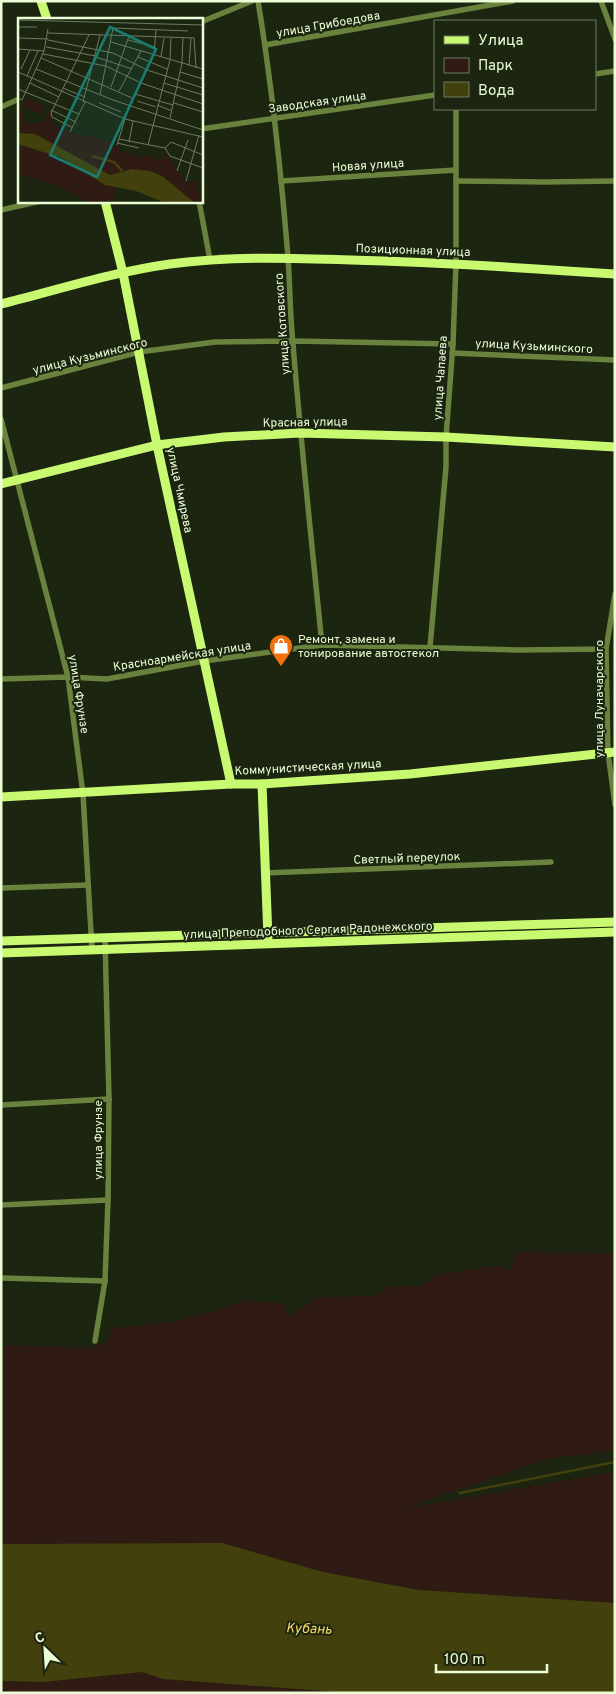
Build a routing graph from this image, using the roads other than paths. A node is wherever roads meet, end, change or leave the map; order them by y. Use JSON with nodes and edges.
{"nodes":[{"id":1,"x":41,"y":1,"type":"edge"},
{"id":2,"x":252,"y":1,"type":"edge"},
{"id":3,"x":258,"y":1,"type":"edge"},
{"id":4,"x":513,"y":1,"type":"edge"},
{"id":5,"x":601,"y":1,"type":"edge"},
{"id":6,"x":47,"y":18,"type":"edge"},
{"id":7,"x":202,"y":22,"type":"edge"},
{"id":8,"x":615,"y":39,"type":"edge"},
{"id":9,"x":265,"y":45,"type":"junction"},
{"id":10,"x":615,"y":72,"type":"edge"},
{"id":11,"x":596,"y":74,"type":"edge"},
{"id":12,"x":434,"y":95,"type":"edge"},
{"id":13,"x":18,"y":99,"type":"edge"},
{"id":14,"x":1,"y":107,"type":"edge"},
{"id":15,"x":456,"y":110,"type":"edge"},
{"id":16,"x":273,"y":119,"type":"junction"},
{"id":17,"x":202,"y":130,"type":"edge"},
{"id":18,"x":456,"y":170,"type":"junction"},
{"id":19,"x":281,"y":181,"type":"junction"},
{"id":20,"x":456,"y":181,"type":"junction"},
{"id":21,"x":615,"y":181,"type":"edge"},
{"id":22,"x":37,"y":202,"type":"edge"},
{"id":23,"x":105,"y":202,"type":"edge"},
{"id":24,"x":200,"y":202,"type":"edge"},
{"id":25,"x":1,"y":210,"type":"edge"},
{"id":26,"x":288,"y":258,"type":"junction"},
{"id":27,"x":210,"y":260,"type":"junction"},
{"id":28,"x":456,"y":263,"type":"junction"},
{"id":29,"x":123,"y":273,"type":"junction"},
{"id":30,"x":615,"y":274,"type":"edge"},
{"id":31,"x":1,"y":304,"type":"edge"},
{"id":32,"x":292,"y":341,"type":"junction"},
{"id":33,"x":453,"y":344,"type":"junction"},
{"id":34,"x":139,"y":352,"type":"junction"},
{"id":35,"x":452,"y":352,"type":"junction"},
{"id":36,"x":615,"y":360,"type":"edge"},
{"id":37,"x":1,"y":388,"type":"edge"},
{"id":38,"x":1,"y":419,"type":"edge"},
{"id":39,"x":300,"y":433,"type":"junction"},
{"id":40,"x":446,"y":437,"type":"junction"},
{"id":41,"x":157,"y":445,"type":"junction"},
{"id":42,"x":615,"y":447,"type":"edge"},
{"id":43,"x":18,"y":480,"type":"junction"},
{"id":44,"x":1,"y":484,"type":"edge"},
{"id":45,"x":615,"y":594,"type":"edge"},
{"id":46,"x":322,"y":645,"type":"junction"},
{"id":47,"x":430,"y":647,"type":"junction"},
{"id":48,"x":606,"y":649,"type":"junction"},
{"id":49,"x":204,"y":661,"type":"junction"},
{"id":50,"x":68,"y":677,"type":"junction"},
{"id":51,"x":1,"y":678,"type":"edge"},
{"id":52,"x":611,"y":753,"type":"edge"},
{"id":53,"x":231,"y":784,"type":"junction"},
{"id":54,"x":262,"y":784,"type":"junction"},
{"id":55,"x":83,"y":794,"type":"junction"},
{"id":56,"x":1,"y":797,"type":"edge"},
{"id":57,"x":615,"y":805,"type":"edge"},
{"id":58,"x":551,"y":862,"type":"dead end"},
{"id":59,"x":264,"y":873,"type":"junction"},
{"id":60,"x":88,"y":885,"type":"junction"},
{"id":61,"x":1,"y":888,"type":"edge"},
{"id":62,"x":615,"y":922,"type":"edge"},
{"id":63,"x":615,"y":932,"type":"edge"},
{"id":64,"x":268,"y":934,"type":"junction"},
{"id":65,"x":91,"y":939,"type":"junction"},
{"id":66,"x":105,"y":939,"type":"junction"},
{"id":67,"x":1,"y":941,"type":"edge"},
{"id":68,"x":268,"y":944,"type":"junction"},
{"id":69,"x":105,"y":949,"type":"junction"},
{"id":70,"x":92,"y":950,"type":"junction"},
{"id":71,"x":1,"y":953,"type":"edge"},
{"id":72,"x":109,"y":1099,"type":"junction"},
{"id":73,"x":1,"y":1105,"type":"edge"},
{"id":74,"x":108,"y":1200,"type":"junction"},
{"id":75,"x":1,"y":1205,"type":"edge"},
{"id":76,"x":1,"y":1278,"type":"edge"},
{"id":77,"x":105,"y":1282,"type":"junction"},
{"id":78,"x":95,"y":1341,"type":"dead end"}],
"edges":[{"from":1,"to":6,"type":"street"},
{"from":2,"to":7,"type":"street"},
{"from":3,"to":9,"type":"street","name":"улица Котовского"},
{"from":4,"to":9,"type":"street","name":"улица Грибоедова"},
{"from":5,"to":8,"type":"street"},
{"from":9,"to":16,"type":"street","name":"улица Котовского"},
{"from":10,"to":11,"type":"street"},
{"from":12,"to":16,"type":"street","name":"Заводская улица"},
{"from":13,"to":14,"type":"street"},
{"from":15,"to":18,"type":"street","name":"улица Чапаева"},
{"from":16,"to":17,"type":"street","name":"Заводская улица"},
{"from":16,"to":19,"type":"street","name":"улица Котовского"},
{"from":18,"to":19,"type":"street","name":"Новая улица"},
{"from":18,"to":20,"type":"street","name":"улица Чапаева"},
{"from":19,"to":26,"type":"street","name":"улица Котовского"},
{"from":20,"to":21,"type":"street"},
{"from":20,"to":28,"type":"street","name":"улица Чапаева"},
{"from":22,"to":25,"type":"street"},
{"from":23,"to":29,"type":"street","name":"улица Чмирева"},
{"from":24,"to":27,"type":"street"},
{"from":26,"to":27,"type":"street","name":"Позиционная улица"},
{"from":26,"to":28,"type":"street","name":"Позиционная улица"},
{"from":26,"to":32,"type":"street","name":"улица Котовского"},
{"from":27,"to":29,"type":"street","name":"Позиционная улица"},
{"from":28,"to":30,"type":"street","name":"Позиционная улица"},
{"from":28,"to":33,"type":"street","name":"улица Чапаева"},
{"from":29,"to":31,"type":"street","name":"Позиционная улица"},
{"from":29,"to":34,"type":"street","name":"улица Чмирева"},
{"from":32,"to":33,"type":"street","name":"улица Кузьминского"},
{"from":32,"to":34,"type":"street","name":"улица Кузьминского"},
{"from":32,"to":39,"type":"street","name":"улица Котовского"},
{"from":33,"to":35,"type":"street","name":"улица Чапаева"},
{"from":34,"to":37,"type":"street","name":"улица Кузьминского"},
{"from":34,"to":41,"type":"street","name":"улица Чмирева"},
{"from":35,"to":36,"type":"street","name":"улица Кузьминского"},
{"from":35,"to":40,"type":"street","name":"улица Чапаева"},
{"from":38,"to":43,"type":"street","name":"улица Фрунзе"},
{"from":39,"to":40,"type":"street","name":"Красная улица"},
{"from":39,"to":41,"type":"street","name":"Красная улица"},
{"from":39,"to":46,"type":"street","name":"улица Котовского"},
{"from":40,"to":42,"type":"street","name":"Красная улица"},
{"from":40,"to":47,"type":"street","name":"улица Чапаева"},
{"from":41,"to":43,"type":"street","name":"Красная улица"},
{"from":41,"to":49,"type":"street","name":"улица Чмирева"},
{"from":43,"to":44,"type":"street","name":"Красная улица"},
{"from":43,"to":50,"type":"street","name":"улица Фрунзе"},
{"from":45,"to":48,"type":"street","name":"улица Луначарского"},
{"from":46,"to":47,"type":"street","name":"Красноармейская улица"},
{"from":46,"to":49,"type":"street","name":"Красноармейская улица"},
{"from":47,"to":48,"type":"street","name":"Красноармейская улица"},
{"from":48,"to":52,"type":"street","name":"улица Луначарского"},
{"from":49,"to":50,"type":"street","name":"Красноармейская улица"},
{"from":49,"to":53,"type":"street","name":"улица Чмирева"},
{"from":50,"to":51,"type":"street","name":"Красноармейская улица"},
{"from":50,"to":55,"type":"street","name":"улица Фрунзе"},
{"from":52,"to":54,"type":"street","name":"Коммунистическая улица"},
{"from":52,"to":57,"type":"street","name":"улица Луначарского"},
{"from":53,"to":54,"type":"street","name":"Коммунистическая улица"},
{"from":53,"to":55,"type":"street","name":"Коммунистическая улица"},
{"from":54,"to":59,"type":"street"},
{"from":55,"to":56,"type":"street","name":"Коммунистическая улица"},
{"from":55,"to":60,"type":"street","name":"улица Фрунзе"},
{"from":58,"to":59,"type":"street","name":"Светлый переулок"},
{"from":59,"to":64,"type":"street"},
{"from":60,"to":61,"type":"street"},
{"from":60,"to":65,"type":"street","name":"улица Фрунзе"},
{"from":62,"to":64,"type":"street","name":"улица Преподобного Сергия Радонежского"},
{"from":63,"to":68,"type":"street","name":"улица Преподобного Сергия Радонежского"},
{"from":64,"to":66,"type":"street","name":"улица Преподобного Сергия Радонежского"},
{"from":64,"to":68,"type":"street"},
{"from":65,"to":66,"type":"street","name":"улица Преподобного Сергия Радонежского"},
{"from":65,"to":67,"type":"street","name":"улица Преподобного Сергия Радонежского"},
{"from":65,"to":70,"type":"street","name":"улица Фрунзе"},
{"from":66,"to":69,"type":"street","name":"улица Фрунзе"},
{"from":68,"to":69,"type":"street","name":"улица Преподобного Сергия Радонежского"},
{"from":69,"to":70,"type":"street","name":"улица Преподобного Сергия Радонежского"},
{"from":69,"to":72,"type":"street","name":"улица Фрунзе"},
{"from":70,"to":71,"type":"street","name":"улица Преподобного Сергия Радонежского"},
{"from":72,"to":73,"type":"street"},
{"from":72,"to":74,"type":"street","name":"улица Фрунзе"},
{"from":74,"to":75,"type":"street"},
{"from":74,"to":77,"type":"street","name":"улица Фрунзе"},
{"from":76,"to":77,"type":"street"},
{"from":77,"to":78,"type":"street","name":"улица Фрунзе"}]}
